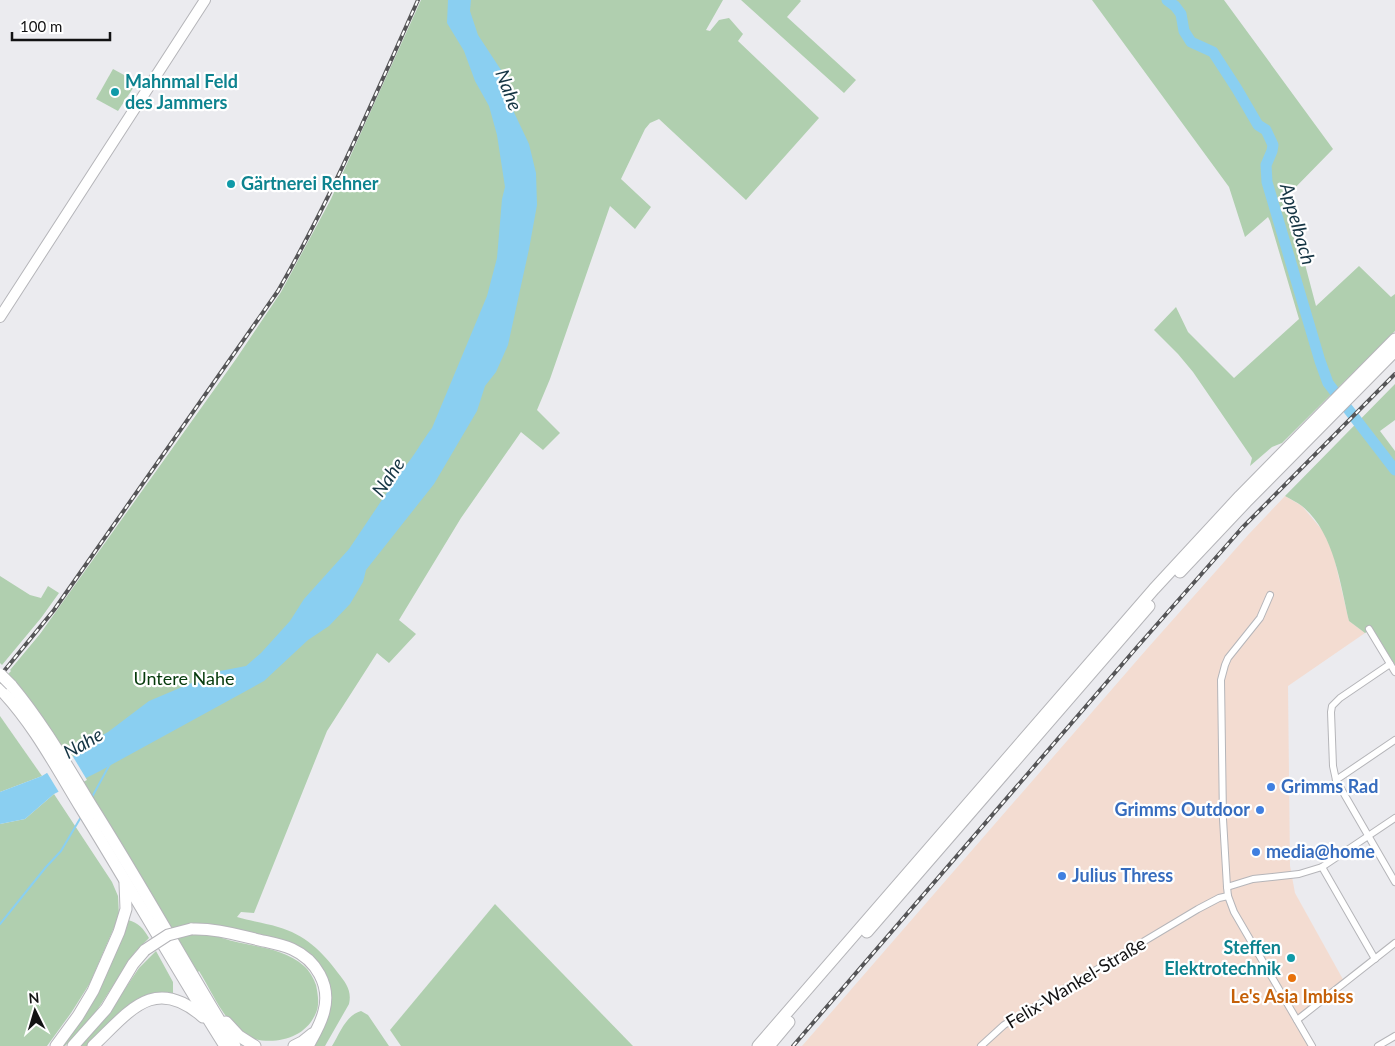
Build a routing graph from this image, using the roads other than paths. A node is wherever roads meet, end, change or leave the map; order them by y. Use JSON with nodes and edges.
{"nodes":[{"id":1,"x":205,"y":0,"type":"edge"},
{"id":2,"x":0,"y":317,"type":"edge"},
{"id":3,"x":1395,"y":340,"type":"edge"},
{"id":4,"x":1395,"y":351,"type":"edge"},
{"id":5,"x":1348,"y":393,"type":"junction"},
{"id":6,"x":1332,"y":409,"type":"junction"},
{"id":7,"x":1270,"y":595,"type":"dead end"},
{"id":8,"x":1369,"y":629,"type":"dead end"},
{"id":9,"x":1390,"y":664,"type":"junction"},
{"id":10,"x":1395,"y":672,"type":"edge"},
{"id":11,"x":0,"y":674,"type":"edge"},
{"id":12,"x":5,"y":689,"type":"edge"},
{"id":13,"x":1395,"y":740,"type":"edge"},
{"id":14,"x":1336,"y":780,"type":"junction"},
{"id":15,"x":1395,"y":818,"type":"edge"},
{"id":16,"x":1368,"y":837,"type":"junction"},
{"id":17,"x":113,"y":850,"type":"junction"},
{"id":18,"x":1322,"y":867,"type":"junction"},
{"id":19,"x":124,"y":877,"type":"junction"},
{"id":20,"x":1395,"y":882,"type":"edge"},
{"id":21,"x":1227,"y":887,"type":"junction"},
{"id":22,"x":1228,"y":896,"type":"junction"},
{"id":23,"x":1395,"y":943,"type":"edge"},
{"id":24,"x":1375,"y":959,"type":"junction"},
{"id":25,"x":212,"y":1008,"type":"junction"},
{"id":26,"x":321,"y":1020,"type":"junction"},
{"id":27,"x":1297,"y":1020,"type":"junction"},
{"id":28,"x":211,"y":1025,"type":"junction"},
{"id":29,"x":1395,"y":1036,"type":"edge"},
{"id":30,"x":56,"y":1046,"type":"edge"},
{"id":31,"x":73,"y":1046,"type":"edge"},
{"id":32,"x":93,"y":1046,"type":"edge"},
{"id":33,"x":225,"y":1046,"type":"edge"},
{"id":34,"x":235,"y":1046,"type":"edge"},
{"id":35,"x":255,"y":1046,"type":"edge"},
{"id":36,"x":294,"y":1046,"type":"edge"},
{"id":37,"x":308,"y":1046,"type":"edge"},
{"id":38,"x":758,"y":1046,"type":"edge"},
{"id":39,"x":769,"y":1046,"type":"edge"},
{"id":40,"x":981,"y":1046,"type":"edge"},
{"id":41,"x":1312,"y":1046,"type":"edge"},
{"id":42,"x":1378,"y":1046,"type":"edge"}],
"edges":[{"from":1,"to":2,"type":"main road"},
{"from":3,"to":5,"type":"highway"},
{"from":4,"to":5,"type":"highway"},
{"from":5,"to":6,"type":"highway"},
{"from":6,"to":38,"type":"highway"},
{"from":6,"to":39,"type":"highway"},
{"from":7,"to":21,"type":"street"},
{"from":8,"to":9,"type":"street"},
{"from":9,"to":10,"type":"street"},
{"from":9,"to":14,"type":"street"},
{"from":11,"to":12,"type":"highway","bridge":true},
{"from":12,"to":17,"type":"highway"},
{"from":13,"to":14,"type":"street"},
{"from":14,"to":16,"type":"street"},
{"from":15,"to":16,"type":"street"},
{"from":16,"to":18,"type":"street"},
{"from":16,"to":20,"type":"street"},
{"from":17,"to":19,"type":"highway"},
{"from":17,"to":25,"type":"highway"},
{"from":18,"to":21,"type":"street"},
{"from":18,"to":24,"type":"street"},
{"from":19,"to":28,"type":"highway"},
{"from":19,"to":30,"type":"highway"},
{"from":21,"to":22,"type":"street"},
{"from":22,"to":27,"type":"street"},
{"from":22,"to":40,"type":"street","name":"Felix-Wankel-Straße"},
{"from":23,"to":24,"type":"street"},
{"from":24,"to":27,"type":"street"},
{"from":25,"to":34,"type":"highway"},
{"from":25,"to":35,"type":"highway"},
{"from":26,"to":31,"type":"highway","bridge":true},
{"from":26,"to":36,"type":"highway"},
{"from":26,"to":37,"type":"highway"},
{"from":27,"to":41,"type":"street"},
{"from":28,"to":32,"type":"highway"},
{"from":28,"to":33,"type":"highway"},
{"from":29,"to":42,"type":"street"}]}
